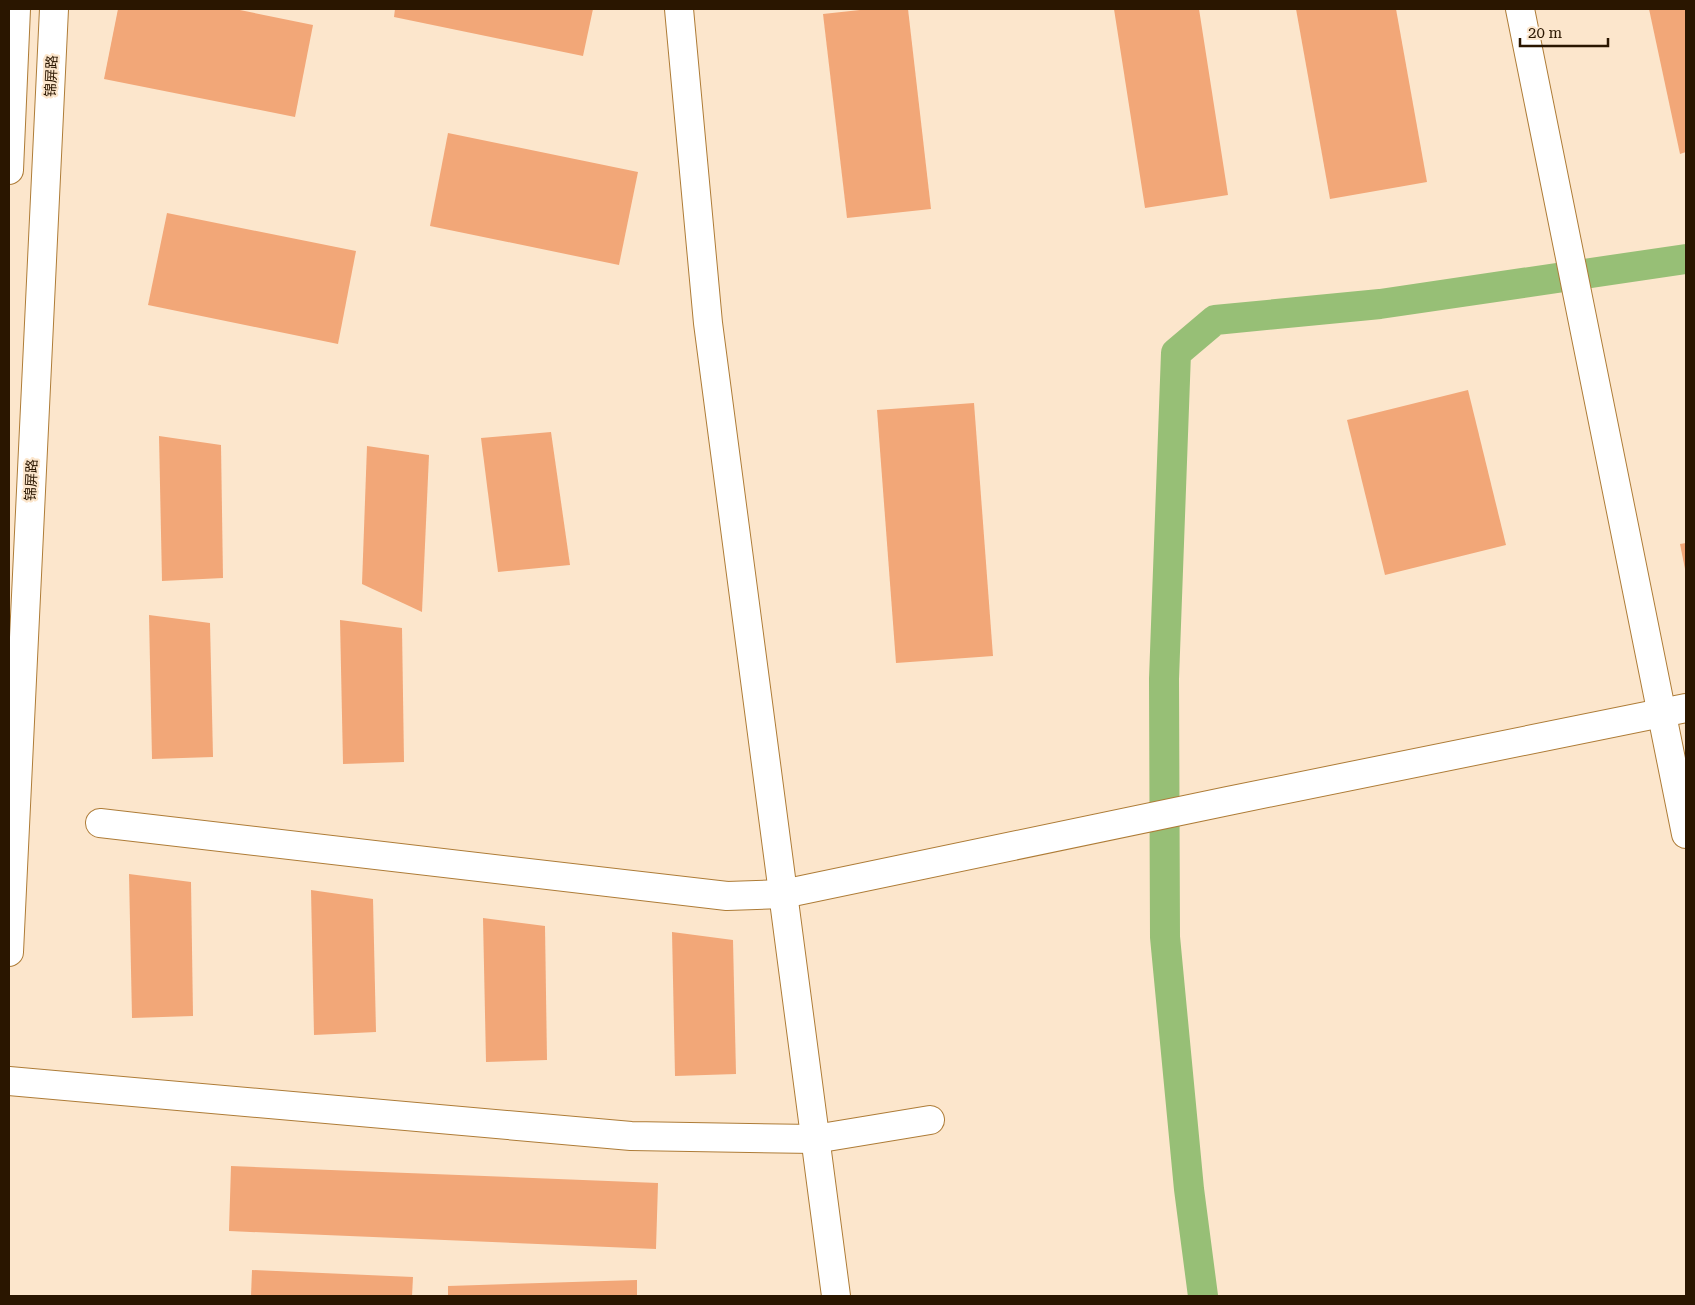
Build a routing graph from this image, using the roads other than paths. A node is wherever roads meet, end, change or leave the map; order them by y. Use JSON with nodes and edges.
{"nodes":[{"id":1,"x":16,"y":9,"type":"edge"},
{"id":2,"x":54,"y":9,"type":"edge"},
{"id":3,"x":678,"y":9,"type":"edge"},
{"id":4,"x":1520,"y":9,"type":"edge"},
{"id":5,"x":9,"y":170,"type":"edge"},
{"id":6,"x":1674,"y":711,"type":"edge"},
{"id":7,"x":100,"y":823,"type":"dead end"},
{"id":8,"x":1686,"y":834,"type":"edge"},
{"id":9,"x":783,"y":894,"type":"junction"},
{"id":10,"x":9,"y":952,"type":"edge"},
{"id":11,"x":9,"y":1081,"type":"edge"},
{"id":12,"x":930,"y":1120,"type":"dead end"},
{"id":13,"x":815,"y":1139,"type":"junction"},
{"id":14,"x":836,"y":1296,"type":"edge"}],
"edges":[{"from":1,"to":5,"type":"street"},
{"from":2,"to":10,"type":"street","name":"锦屏路"},
{"from":3,"to":9,"type":"street"},
{"from":4,"to":6,"type":"street"},
{"from":6,"to":8,"type":"street"},
{"from":6,"to":9,"type":"street"},
{"from":7,"to":9,"type":"street"},
{"from":9,"to":13,"type":"street"},
{"from":11,"to":13,"type":"street"},
{"from":12,"to":13,"type":"street"},
{"from":13,"to":14,"type":"street"}]}
